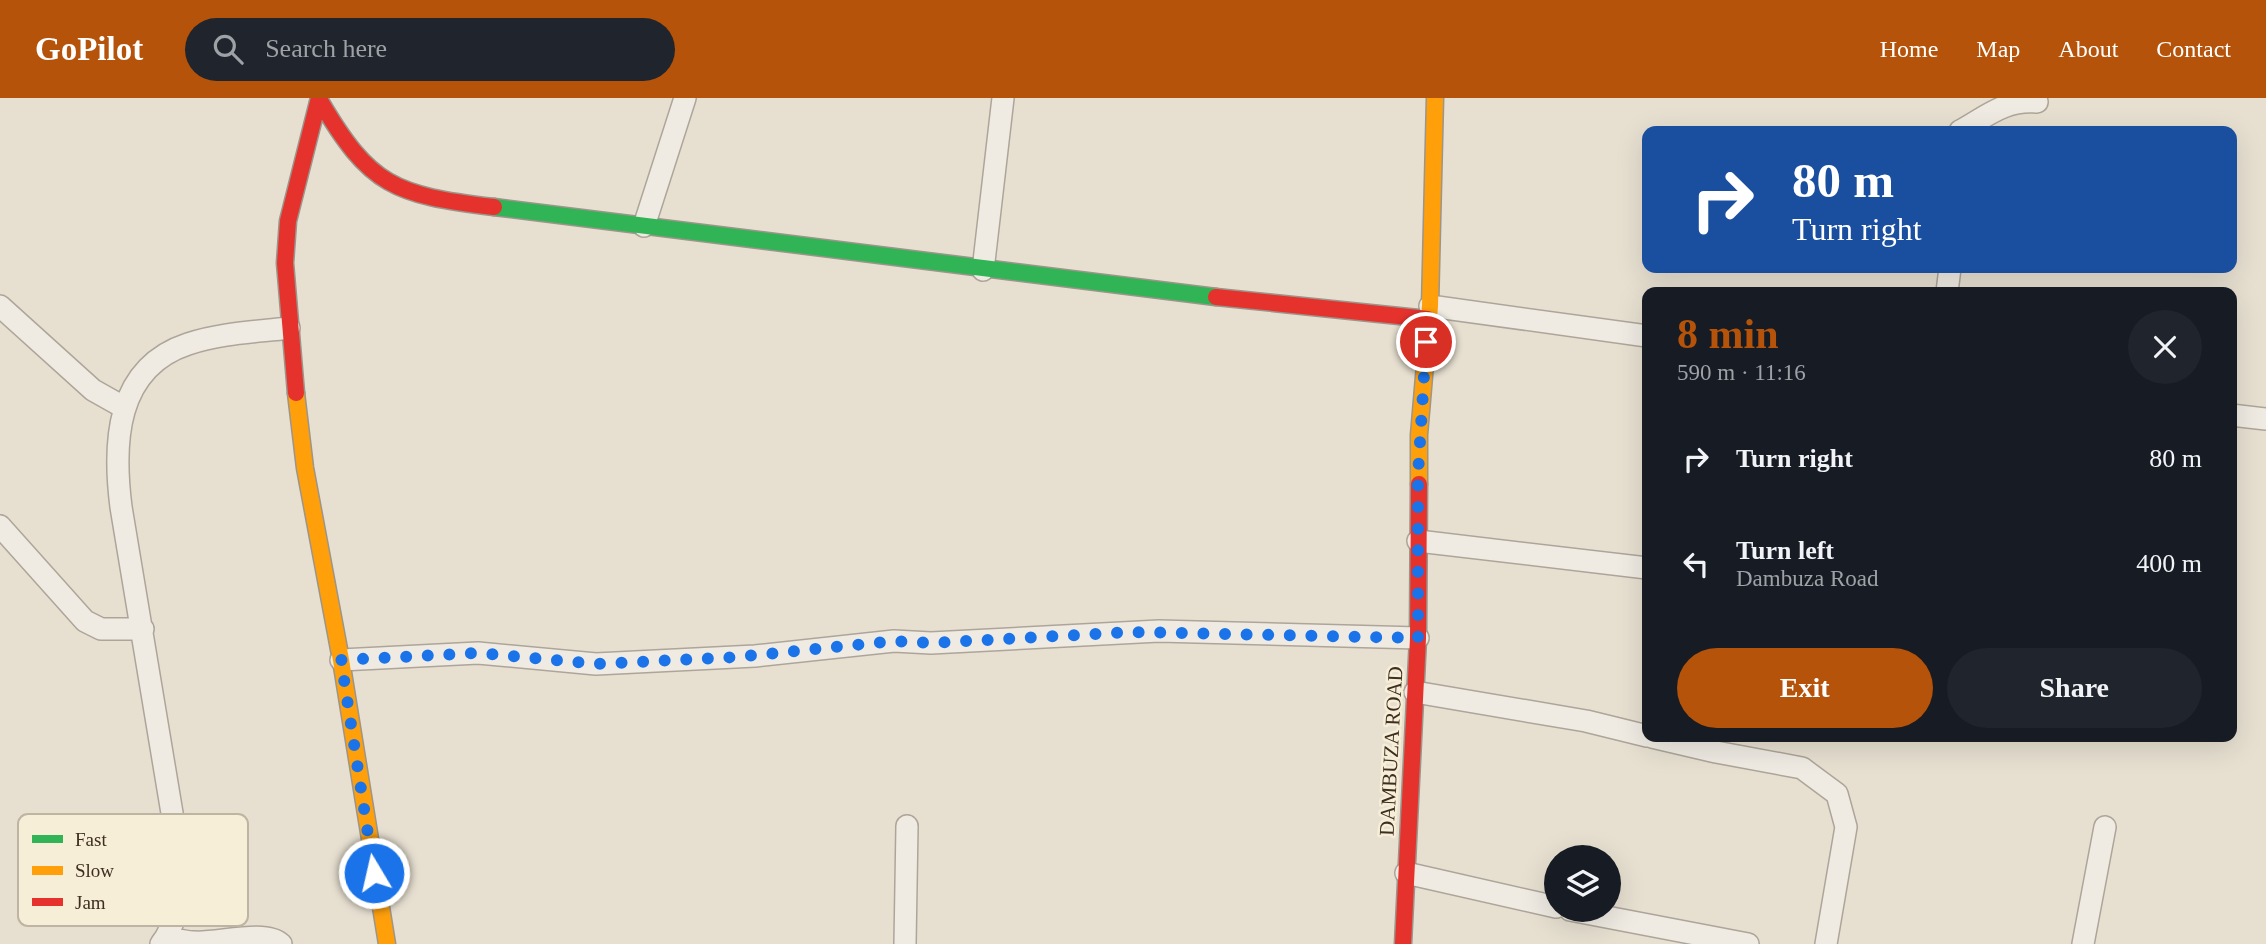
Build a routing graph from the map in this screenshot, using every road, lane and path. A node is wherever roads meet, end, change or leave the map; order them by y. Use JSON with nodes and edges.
{"nodes":[{"id":1,"x":685,"y":98,"type":"edge"},
{"id":2,"x":1003,"y":98,"type":"edge"},
{"id":3,"x":1435,"y":98,"type":"edge"},
{"id":4,"x":319,"y":99,"type":"edge"},
{"id":5,"x":2037,"y":102,"type":"dead end"},
{"id":6,"x":1968,"y":126,"type":"edge"},
{"id":7,"x":644,"y":226,"type":"junction"},
{"id":8,"x":983,"y":270,"type":"junction"},
{"id":9,"x":0,"y":306,"type":"edge"},
{"id":10,"x":1429,"y":312,"type":"junction"},
{"id":11,"x":289,"y":328,"type":"junction"},
{"id":12,"x":1642,"y":336,"type":"edge"},
{"id":13,"x":125,"y":408,"type":"junction"},
{"id":14,"x":2237,"y":416,"type":"edge"},
{"id":15,"x":2266,"y":419,"type":"edge"},
{"id":16,"x":0,"y":526,"type":"edge"},
{"id":17,"x":1418,"y":541,"type":"junction"},
{"id":18,"x":1642,"y":567,"type":"edge"},
{"id":19,"x":143,"y":629,"type":"junction"},
{"id":20,"x":1418,"y":638,"type":"junction"},
{"id":21,"x":341,"y":660,"type":"junction"},
{"id":22,"x":1415,"y":692,"type":"junction"},
{"id":23,"x":1642,"y":734,"type":"edge"},
{"id":24,"x":1674,"y":742,"type":"edge"},
{"id":25,"x":172,"y":814,"type":"edge"},
{"id":26,"x":907,"y":826,"type":"dead end"},
{"id":27,"x":2105,"y":827,"type":"dead end"},
{"id":28,"x":1406,"y":873,"type":"junction"},
{"id":29,"x":1544,"y":904,"type":"edge"},
{"id":30,"x":1621,"y":920,"type":"edge"},
{"id":31,"x":164,"y":941,"type":"edge"},
{"id":32,"x":281,"y":944,"type":"edge"},
{"id":33,"x":387,"y":944,"type":"edge"},
{"id":34,"x":905,"y":944,"type":"edge"},
{"id":35,"x":1403,"y":944,"type":"edge"},
{"id":36,"x":1748,"y":944,"type":"edge"},
{"id":37,"x":1826,"y":944,"type":"edge"},
{"id":38,"x":2083,"y":944,"type":"edge"}],
"edges":[{"from":1,"to":7,"type":"street"},
{"from":2,"to":8,"type":"street"},
{"from":3,"to":10,"type":"street","name":"DAMBUZA ROAD"},
{"from":4,"to":7,"type":"street"},
{"from":4,"to":11,"type":"street"},
{"from":5,"to":6,"type":"street"},
{"from":7,"to":8,"type":"street"},
{"from":8,"to":10,"type":"street"},
{"from":9,"to":13,"type":"street"},
{"from":10,"to":12,"type":"street"},
{"from":10,"to":17,"type":"street","name":"DAMBUZA ROAD"},
{"from":11,"to":13,"type":"street"},
{"from":11,"to":21,"type":"street"},
{"from":13,"to":19,"type":"street"},
{"from":14,"to":15,"type":"street"},
{"from":16,"to":19,"type":"street"},
{"from":17,"to":18,"type":"street"},
{"from":17,"to":20,"type":"street","name":"DAMBUZA ROAD"},
{"from":19,"to":25,"type":"street"},
{"from":20,"to":21,"type":"street"},
{"from":20,"to":22,"type":"street","name":"DAMBUZA ROAD"},
{"from":21,"to":33,"type":"street"},
{"from":22,"to":23,"type":"street"},
{"from":22,"to":28,"type":"street","name":"DAMBUZA ROAD"},
{"from":24,"to":37,"type":"street"},
{"from":26,"to":34,"type":"street"},
{"from":27,"to":38,"type":"street"},
{"from":28,"to":29,"type":"street"},
{"from":28,"to":35,"type":"street","name":"DAMBUZA ROAD"},
{"from":30,"to":36,"type":"street"},
{"from":31,"to":32,"type":"street"}]}
